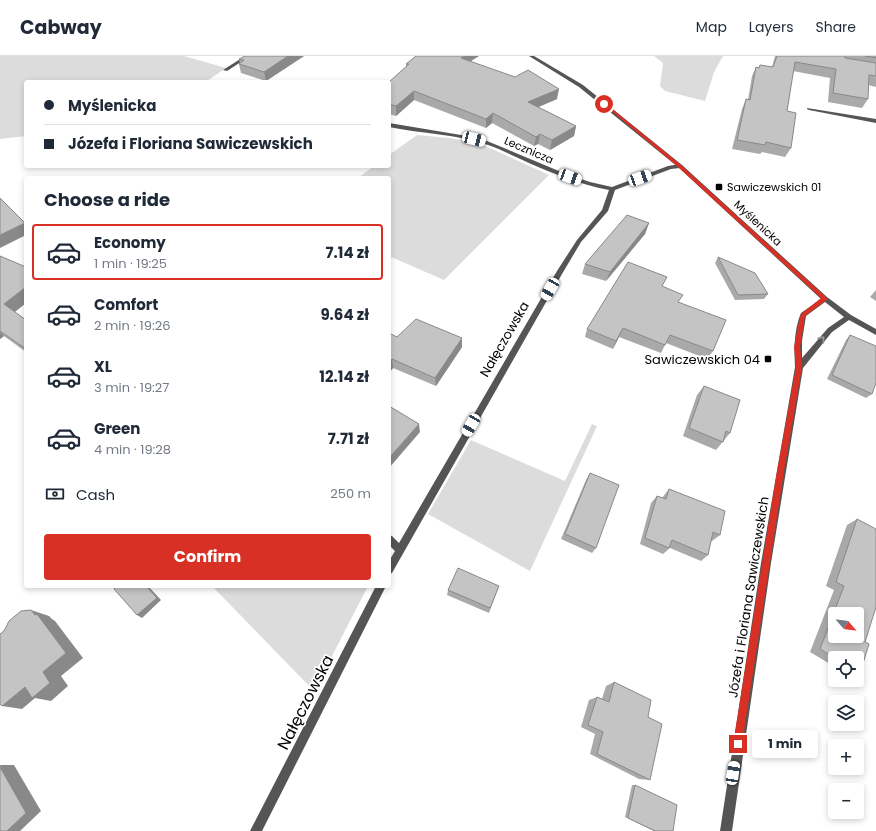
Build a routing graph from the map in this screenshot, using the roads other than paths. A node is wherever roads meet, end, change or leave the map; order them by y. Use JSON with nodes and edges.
{"nodes":[{"id":1,"x":248,"y":56,"type":"edge"},
{"id":2,"x":531,"y":56,"type":"edge"},
{"id":3,"x":225,"y":70,"type":"dead end"},
{"id":4,"x":809,"y":109,"type":"dead end"},
{"id":5,"x":876,"y":121,"type":"edge"},
{"id":6,"x":391,"y":125,"type":"edge"},
{"id":7,"x":680,"y":166,"type":"junction"},
{"id":8,"x":612,"y":189,"type":"junction"},
{"id":9,"x":825,"y":299,"type":"junction"},
{"id":10,"x":849,"y":317,"type":"junction"},
{"id":11,"x":876,"y":332,"type":"edge"},
{"id":12,"x":799,"y":367,"type":"junction"},
{"id":13,"x":391,"y":541,"type":"edge"},
{"id":14,"x":400,"y":549,"type":"junction"},
{"id":15,"x":391,"y":566,"type":"edge"},
{"id":16,"x":380,"y":588,"type":"edge"},
{"id":17,"x":256,"y":831,"type":"edge"},
{"id":18,"x":726,"y":831,"type":"edge"}],
"edges":[{"from":1,"to":3,"type":"street"},
{"from":2,"to":7,"type":"street","name":"Myślenicka"},
{"from":4,"to":5,"type":"street"},
{"from":6,"to":8,"type":"street","name":"Lecznicza"},
{"from":7,"to":8,"type":"street"},
{"from":7,"to":9,"type":"street","name":"Myślenicka"},
{"from":8,"to":14,"type":"street","name":"Nałęczowska"},
{"from":9,"to":10,"type":"street","name":"Myślenicka"},
{"from":9,"to":12,"type":"street","name":"Józefa i Floriana Sawiczewskich"},
{"from":10,"to":11,"type":"street","name":"Myślenicka"},
{"from":12,"to":10,"type":"street","one_way":true},
{"from":12,"to":18,"type":"street","name":"Józefa i Floriana Sawiczewskich"},
{"from":13,"to":14,"type":"street"},
{"from":14,"to":15,"type":"street","name":"Nałęczowska"},
{"from":16,"to":17,"type":"street","name":"Nałęczowska"}]}
